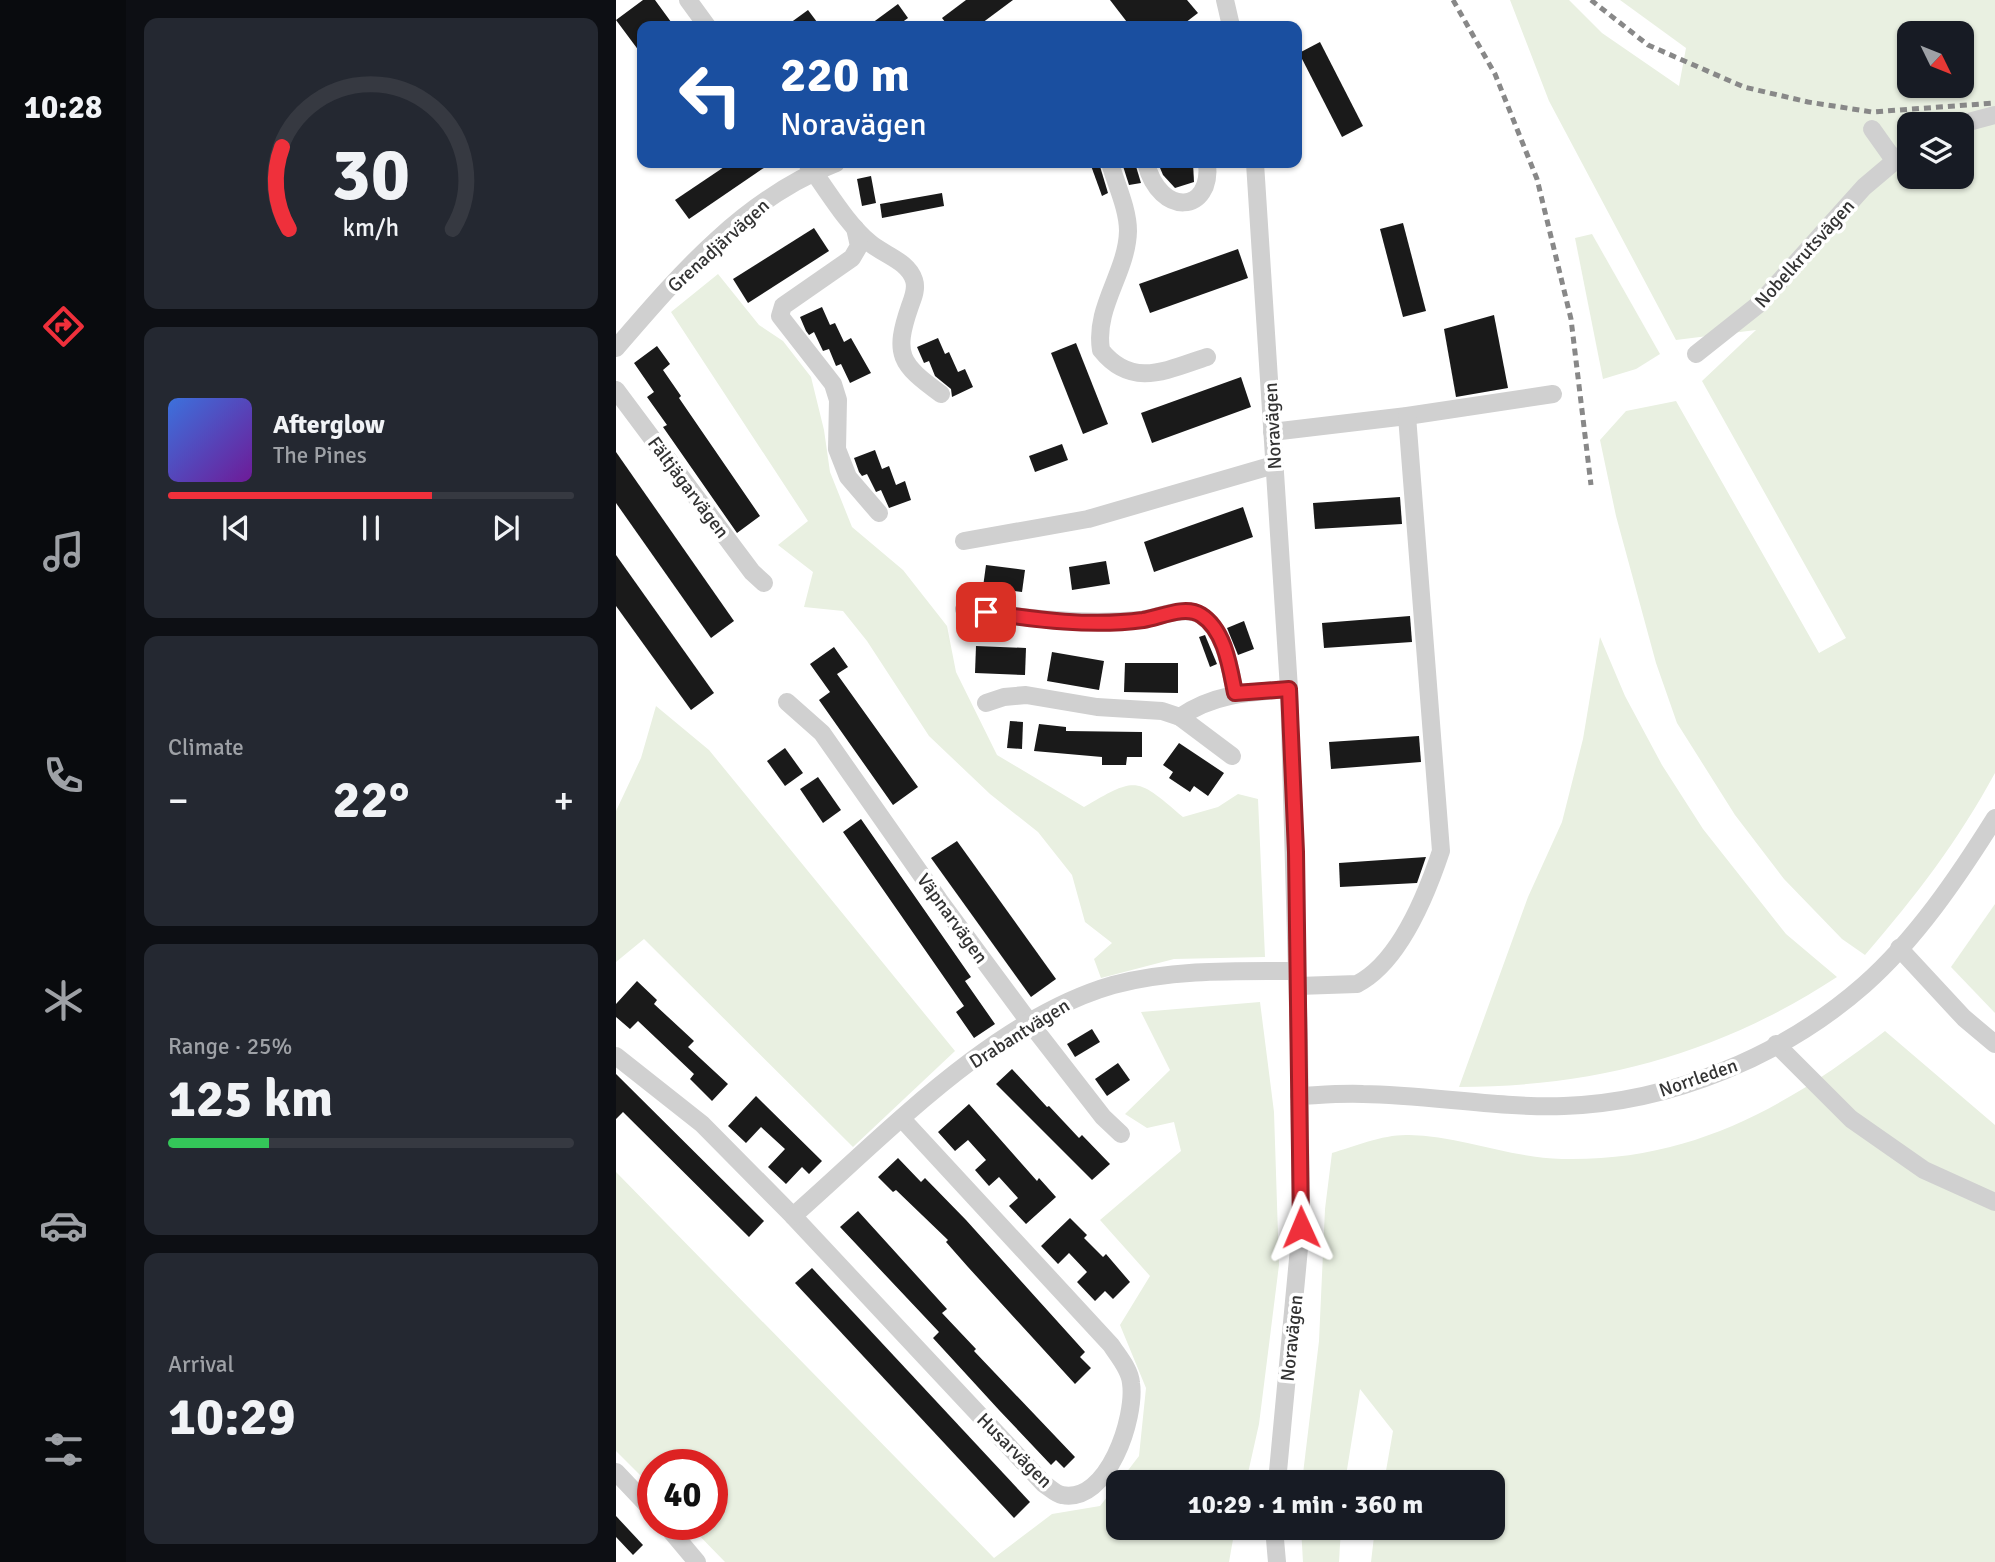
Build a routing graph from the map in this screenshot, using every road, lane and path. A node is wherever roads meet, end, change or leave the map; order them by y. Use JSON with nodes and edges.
{"nodes":[{"id":1,"x":688,"y":0,"type":"edge"},
{"id":2,"x":1224,"y":0,"type":"edge"},
{"id":3,"x":703,"y":21,"type":"edge"},
{"id":4,"x":1230,"y":21,"type":"edge"},
{"id":5,"x":1995,"y":115,"type":"edge"},
{"id":6,"x":1974,"y":121,"type":"edge"},
{"id":7,"x":1872,"y":130,"type":"dead end"},
{"id":8,"x":1897,"y":151,"type":"edge"},
{"id":9,"x":1897,"y":159,"type":"edge"},
{"id":10,"x":810,"y":168,"type":"edge"},
{"id":11,"x":812,"y":168,"type":"edge"},
{"id":12,"x":1111,"y":168,"type":"edge"},
{"id":13,"x":1148,"y":168,"type":"edge"},
{"id":14,"x":1207,"y":168,"type":"edge"},
{"id":15,"x":1255,"y":168,"type":"edge"},
{"id":16,"x":855,"y":228,"type":"junction"},
{"id":17,"x":616,"y":348,"type":"edge"},
{"id":18,"x":1696,"y":354,"type":"dead end"},
{"id":19,"x":1207,"y":357,"type":"dead end"},
{"id":20,"x":616,"y":390,"type":"edge"},
{"id":21,"x":942,"y":394,"type":"dead end"},
{"id":22,"x":1553,"y":394,"type":"dead end"},
{"id":23,"x":1407,"y":416,"type":"junction"},
{"id":24,"x":1272,"y":432,"type":"junction"},
{"id":25,"x":1274,"y":465,"type":"junction"},
{"id":26,"x":878,"y":513,"type":"dead end"},
{"id":27,"x":964,"y":541,"type":"dead end"},
{"id":28,"x":764,"y":583,"type":"dead end"},
{"id":29,"x":964,"y":609,"type":"dead end"},
{"id":30,"x":1289,"y":689,"type":"junction"},
{"id":31,"x":1235,"y":693,"type":"junction"},
{"id":32,"x":787,"y":702,"type":"dead end"},
{"id":33,"x":986,"y":703,"type":"dead end"},
{"id":34,"x":1180,"y":717,"type":"junction"},
{"id":35,"x":1232,"y":756,"type":"dead end"},
{"id":36,"x":1995,"y":818,"type":"edge"},
{"id":37,"x":1899,"y":948,"type":"junction"},
{"id":38,"x":1297,"y":979,"type":"junction"},
{"id":39,"x":1030,"y":1023,"type":"junction"},
{"id":40,"x":1776,"y":1044,"type":"junction"},
{"id":41,"x":1995,"y":1044,"type":"edge"},
{"id":42,"x":616,"y":1056,"type":"edge"},
{"id":43,"x":1299,"y":1096,"type":"junction"},
{"id":44,"x":903,"y":1120,"type":"junction"},
{"id":45,"x":1121,"y":1134,"type":"dead end"},
{"id":46,"x":1995,"y":1202,"type":"edge"},
{"id":47,"x":793,"y":1216,"type":"junction"},
{"id":48,"x":1278,"y":1470,"type":"edge"},
{"id":49,"x":616,"y":1472,"type":"edge"},
{"id":50,"x":637,"y":1494,"type":"edge"},
{"id":51,"x":678,"y":1540,"type":"edge"},
{"id":52,"x":1275,"y":1540,"type":"edge"},
{"id":53,"x":697,"y":1562,"type":"edge"},
{"id":54,"x":1277,"y":1562,"type":"edge"}],
"edges":[{"from":1,"to":3,"type":"street"},
{"from":2,"to":4,"type":"street"},
{"from":5,"to":6,"type":"street"},
{"from":7,"to":8,"type":"street"},
{"from":9,"to":18,"type":"street","name":"Nobelkrutsvägen"},
{"from":10,"to":17,"type":"street","name":"Grenadjärvägen"},
{"from":11,"to":16,"type":"street"},
{"from":12,"to":19,"type":"street"},
{"from":13,"to":14,"type":"street"},
{"from":15,"to":24,"type":"street","name":"Noravägen"},
{"from":16,"to":21,"type":"street"},
{"from":16,"to":26,"type":"street"},
{"from":20,"to":28,"type":"street","name":"Fältjägarvägen"},
{"from":22,"to":23,"type":"street"},
{"from":23,"to":24,"type":"street"},
{"from":23,"to":38,"type":"street","name":"Drabantvägen"},
{"from":24,"to":25,"type":"street","name":"Noravägen"},
{"from":25,"to":27,"type":"street"},
{"from":25,"to":30,"type":"street","name":"Noravägen"},
{"from":29,"to":31,"type":"street"},
{"from":30,"to":31,"type":"street"},
{"from":30,"to":38,"type":"street","name":"Noravägen"},
{"from":31,"to":34,"type":"street"},
{"from":32,"to":39,"type":"street","name":"Väpnarvägen"},
{"from":33,"to":34,"type":"street"},
{"from":34,"to":35,"type":"street"},
{"from":36,"to":37,"type":"street","name":"Norrleden"},
{"from":37,"to":40,"type":"street","name":"Norrleden"},
{"from":37,"to":41,"type":"street"},
{"from":38,"to":39,"type":"street","name":"Drabantvägen"},
{"from":38,"to":43,"type":"street","name":"Noravägen"},
{"from":39,"to":44,"type":"street","name":"Drabantvägen"},
{"from":39,"to":45,"type":"street","name":"Väpnarvägen"},
{"from":40,"to":43,"type":"street","name":"Norrleden"},
{"from":40,"to":46,"type":"street"},
{"from":42,"to":47,"type":"street","name":"Husarvägen"},
{"from":43,"to":48,"type":"street","name":"Noravägen"},
{"from":44,"to":47,"type":"street","name":"Drabantvägen"},
{"from":44,"to":47,"type":"street","name":"Husarvägen"},
{"from":49,"to":50,"type":"street"},
{"from":51,"to":53,"type":"street"},
{"from":52,"to":54,"type":"street"}]}
